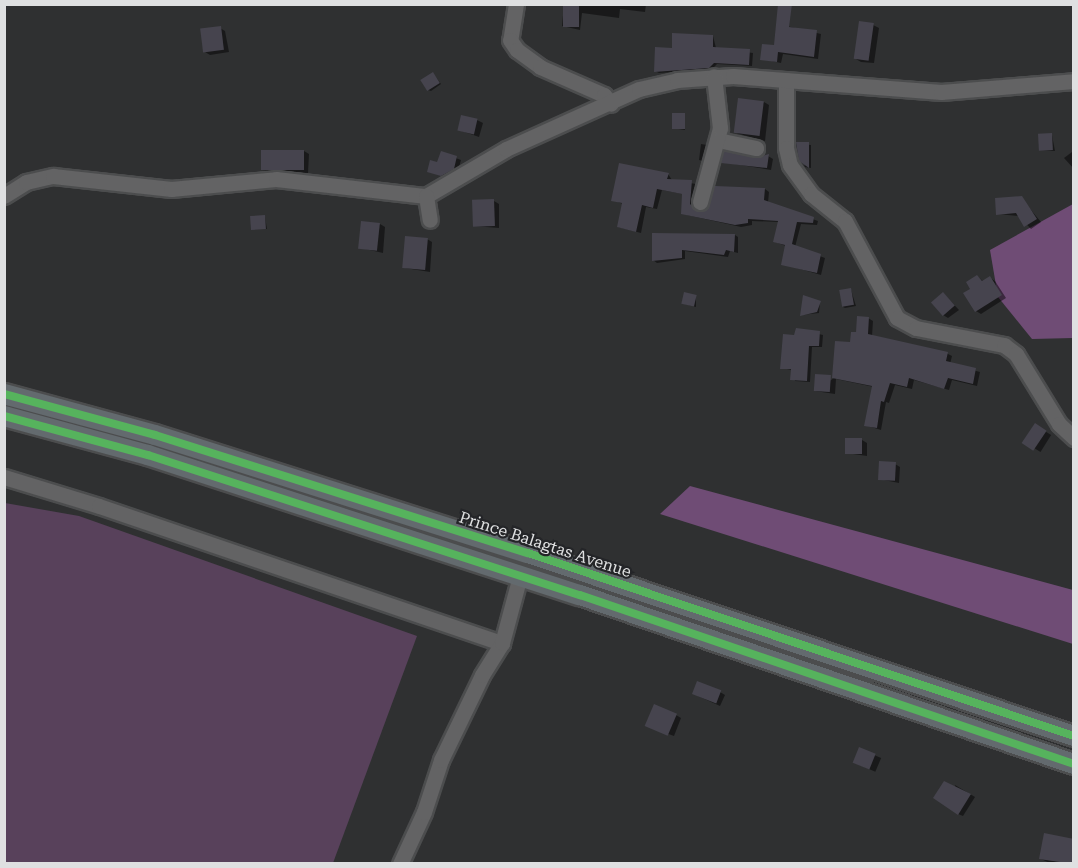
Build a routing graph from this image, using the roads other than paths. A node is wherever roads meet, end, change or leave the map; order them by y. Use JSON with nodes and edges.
{"nodes":[{"id":1,"x":516,"y":4,"type":"edge"},
{"id":2,"x":714,"y":76,"type":"junction"},
{"id":3,"x":786,"y":80,"type":"junction"},
{"id":4,"x":1074,"y":81,"type":"edge"},
{"id":5,"x":611,"y":104,"type":"junction"},
{"id":6,"x":717,"y":140,"type":"junction"},
{"id":7,"x":756,"y":148,"type":"dead end"},
{"id":8,"x":4,"y":196,"type":"edge"},
{"id":9,"x":426,"y":196,"type":"junction"},
{"id":10,"x":700,"y":202,"type":"dead end"},
{"id":11,"x":430,"y":220,"type":"dead end"},
{"id":12,"x":4,"y":394,"type":"edge"},
{"id":13,"x":4,"y":416,"type":"edge"},
{"id":14,"x":1074,"y":438,"type":"edge"},
{"id":15,"x":4,"y":477,"type":"edge"},
{"id":16,"x":311,"y":484,"type":"junction"},
{"id":17,"x":304,"y":506,"type":"junction"},
{"id":18,"x":520,"y":576,"type":"junction"},
{"id":19,"x":502,"y":643,"type":"junction"},
{"id":20,"x":1074,"y":736,"type":"edge"},
{"id":21,"x":1074,"y":764,"type":"edge"},
{"id":22,"x":400,"y":864,"type":"edge"}],
"edges":[{"from":1,"to":5,"type":"street"},
{"from":2,"to":3,"type":"street"},
{"from":2,"to":5,"type":"street"},
{"from":2,"to":6,"type":"street"},
{"from":3,"to":4,"type":"street"},
{"from":3,"to":14,"type":"street"},
{"from":5,"to":9,"type":"street"},
{"from":6,"to":7,"type":"street"},
{"from":6,"to":10,"type":"street"},
{"from":8,"to":9,"type":"street"},
{"from":9,"to":11,"type":"street"},
{"from":12,"to":16,"type":"main road","name":"Prince Balagtas Avenue"},
{"from":13,"to":17,"type":"main road"},
{"from":15,"to":19,"type":"street"},
{"from":16,"to":17,"type":"main road"},
{"from":16,"to":20,"type":"main road","name":"Prince Balagtas Avenue"},
{"from":17,"to":18,"type":"main road"},
{"from":18,"to":19,"type":"street"},
{"from":18,"to":21,"type":"main road"},
{"from":19,"to":22,"type":"street"}]}
